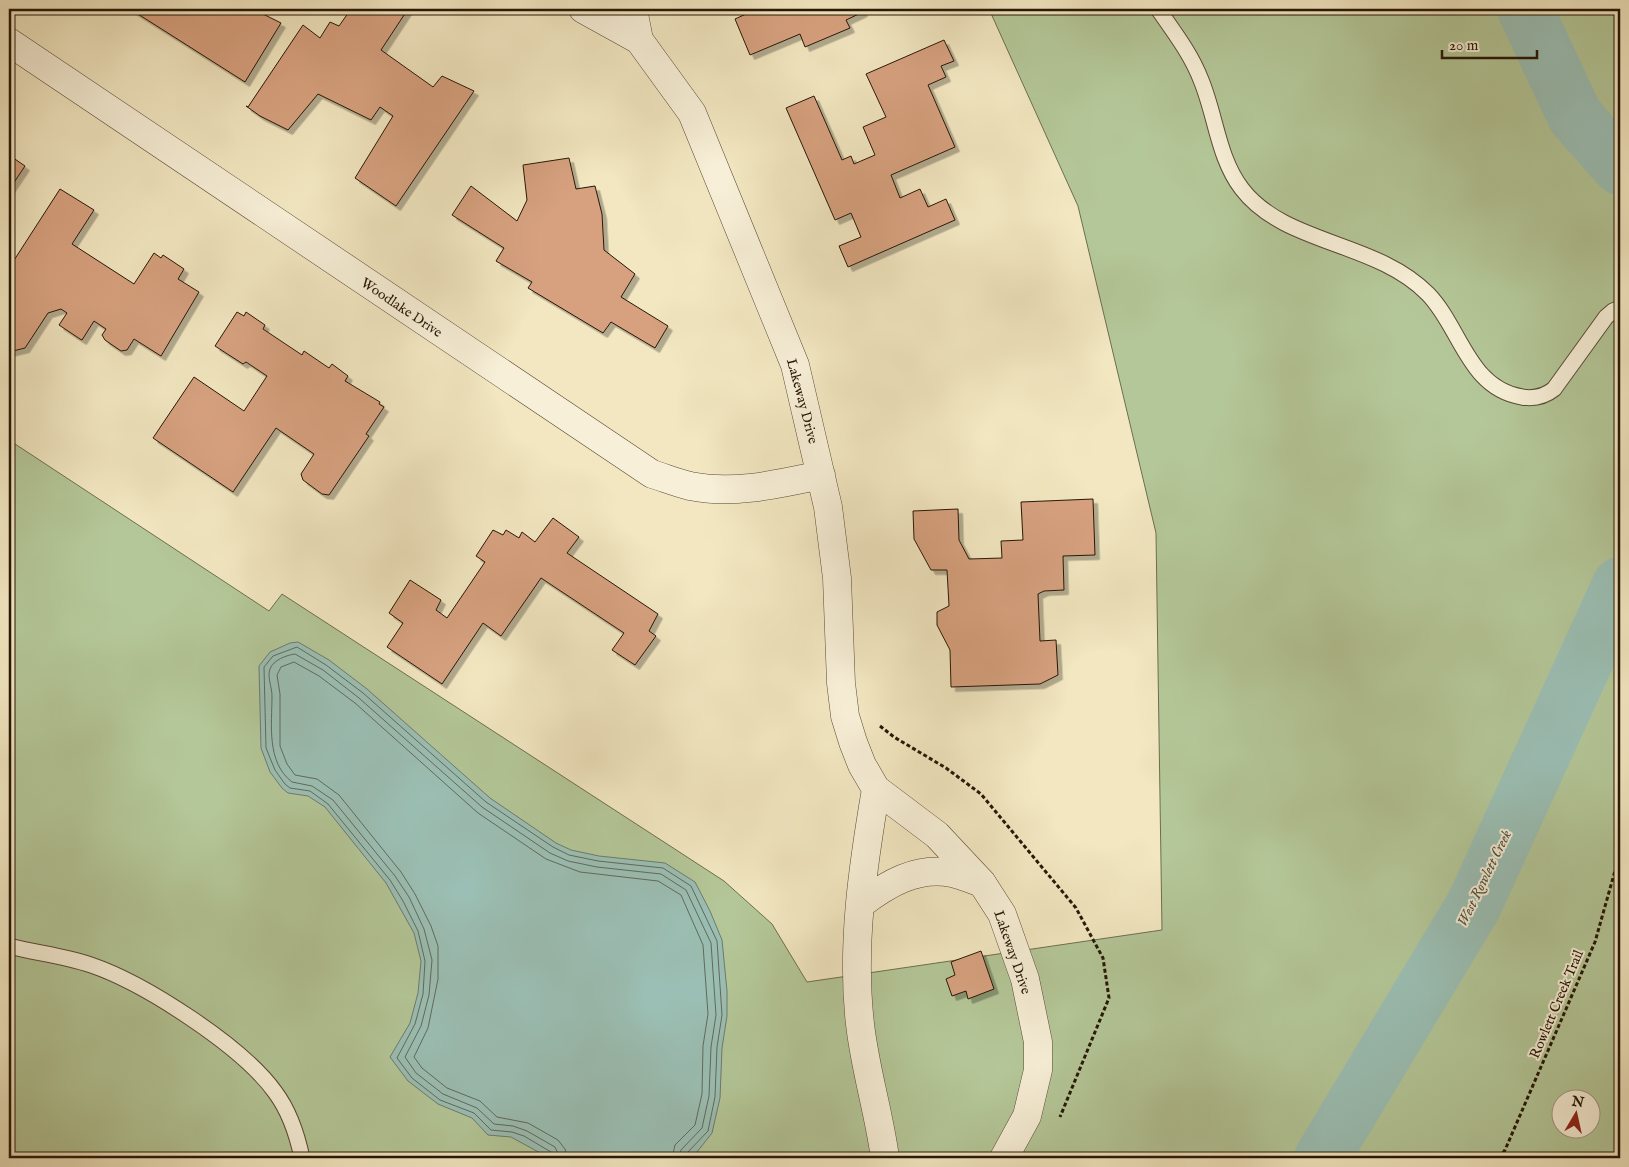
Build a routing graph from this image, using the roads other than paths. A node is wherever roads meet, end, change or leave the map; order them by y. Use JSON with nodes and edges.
{"nodes":[{"id":1,"x":582,"y":9,"type":"edge"},
{"id":2,"x":633,"y":9,"type":"edge"},
{"id":3,"x":1158,"y":9,"type":"edge"},
{"id":4,"x":639,"y":40,"type":"junction"},
{"id":5,"x":9,"y":42,"type":"edge"},
{"id":6,"x":1620,"y":308,"type":"edge"},
{"id":7,"x":821,"y":474,"type":"junction"},
{"id":8,"x":876,"y":789,"type":"junction"},
{"id":9,"x":982,"y":883,"type":"junction"},
{"id":10,"x":861,"y":904,"type":"junction"},
{"id":11,"x":9,"y":946,"type":"edge"},
{"id":12,"x":302,"y":1158,"type":"edge"},
{"id":13,"x":885,"y":1158,"type":"edge"},
{"id":14,"x":1004,"y":1158,"type":"edge"}],
"edges":[{"from":1,"to":4,"type":"street","name":"Lakeway Drive"},
{"from":2,"to":4,"type":"street","name":"Lakeway Drive"},
{"from":3,"to":6,"type":"lane"},
{"from":4,"to":7,"type":"street","name":"Lakeway Drive"},
{"from":5,"to":7,"type":"street","name":"Woodlake Drive"},
{"from":7,"to":8,"type":"street","name":"Lakeway Drive"},
{"from":8,"to":9,"type":"street","name":"Lakeway Drive"},
{"from":8,"to":10,"type":"street"},
{"from":9,"to":10,"type":"street"},
{"from":9,"to":14,"type":"street","name":"Lakeway Drive"},
{"from":10,"to":13,"type":"street"},
{"from":11,"to":12,"type":"lane"}]}
